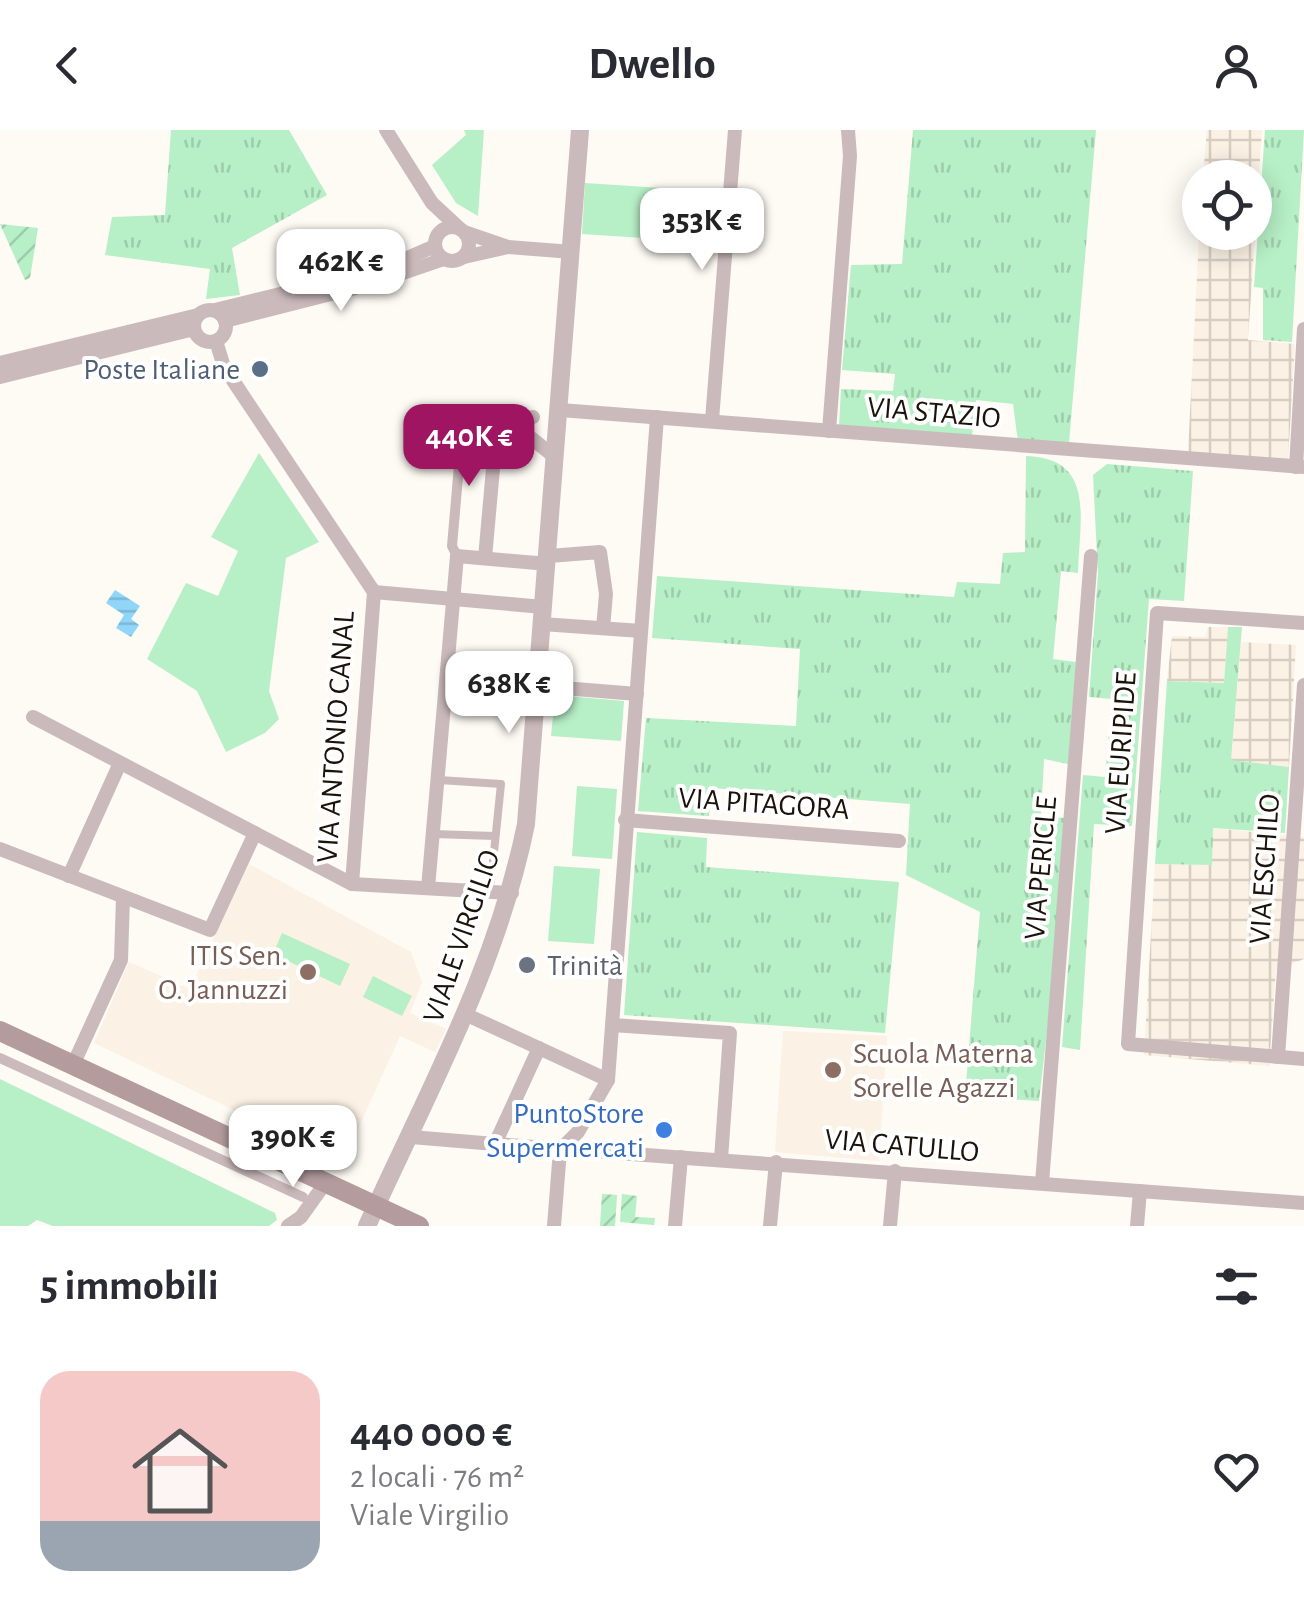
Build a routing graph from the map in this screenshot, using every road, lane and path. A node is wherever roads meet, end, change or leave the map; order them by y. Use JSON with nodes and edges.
{"nodes":[{"id":1,"x":386,"y":130,"type":"edge"},
{"id":2,"x":580,"y":130,"type":"edge"},
{"id":3,"x":735,"y":130,"type":"edge"},
{"id":4,"x":848,"y":130,"type":"edge"},
{"id":5,"x":432,"y":202,"type":"junction"},
{"id":6,"x":462,"y":230,"type":"junction"},
{"id":7,"x":439,"y":247,"type":"junction"},
{"id":8,"x":508,"y":247,"type":"junction"},
{"id":9,"x":572,"y":252,"type":"junction"},
{"id":10,"x":464,"y":257,"type":"junction"},
{"id":11,"x":220,"y":316,"type":"junction"},
{"id":12,"x":196,"y":322,"type":"junction"},
{"id":13,"x":1304,"y":329,"type":"edge"},
{"id":14,"x":216,"y":340,"type":"junction"},
{"id":15,"x":0,"y":362,"type":"edge"},
{"id":16,"x":0,"y":378,"type":"edge"},
{"id":17,"x":560,"y":410,"type":"junction"},
{"id":18,"x":533,"y":417,"type":"dead end"},
{"id":19,"x":658,"y":417,"type":"junction"},
{"id":20,"x":712,"y":420,"type":"junction"},
{"id":21,"x":503,"y":423,"type":"junction"},
{"id":22,"x":462,"y":431,"type":"joint"},
{"id":23,"x":829,"y":431,"type":"junction"},
{"id":24,"x":556,"y":458,"type":"junction"},
{"id":25,"x":1300,"y":467,"type":"edge"},
{"id":26,"x":457,"y":556,"type":"junction"},
{"id":27,"x":1091,"y":556,"type":"dead end"},
{"id":28,"x":485,"y":558,"type":"junction"},
{"id":29,"x":548,"y":560,"type":"junction"},
{"id":30,"x":374,"y":592,"type":"junction"},
{"id":31,"x":454,"y":599,"type":"junction"},
{"id":32,"x":543,"y":616,"type":"junction"},
{"id":33,"x":1304,"y":623,"type":"edge"},
{"id":34,"x":603,"y":628,"type":"junction"},
{"id":35,"x":642,"y":630,"type":"junction"},
{"id":36,"x":1304,"y":685,"type":"edge"},
{"id":37,"x":538,"y":686,"type":"junction"},
{"id":38,"x":637,"y":694,"type":"junction"},
{"id":39,"x":33,"y":716,"type":"dead end"},
{"id":40,"x":120,"y":763,"type":"junction"},
{"id":41,"x":438,"y":780,"type":"junction"},
{"id":42,"x":625,"y":820,"type":"junction"},
{"id":43,"x":255,"y":833,"type":"junction"},
{"id":44,"x":433,"y":834,"type":"junction"},
{"id":45,"x":496,"y":836,"type":"junction"},
{"id":46,"x":899,"y":841,"type":"dead end"},
{"id":47,"x":0,"y":849,"type":"edge"},
{"id":48,"x":69,"y":876,"type":"junction"},
{"id":49,"x":490,"y":881,"type":"dead end"},
{"id":50,"x":352,"y":884,"type":"junction"},
{"id":51,"x":428,"y":888,"type":"junction"},
{"id":52,"x":512,"y":893,"type":"junction"},
{"id":53,"x":123,"y":897,"type":"junction"},
{"id":54,"x":467,"y":1015,"type":"junction"},
{"id":55,"x":612,"y":1025,"type":"junction"},
{"id":56,"x":0,"y":1031,"type":"edge"},
{"id":57,"x":539,"y":1048,"type":"junction"},
{"id":58,"x":1278,"y":1057,"type":"junction"},
{"id":59,"x":0,"y":1058,"type":"edge"},
{"id":60,"x":1304,"y":1060,"type":"edge"},
{"id":61,"x":72,"y":1065,"type":"junction"},
{"id":62,"x":608,"y":1080,"type":"junction"},
{"id":63,"x":411,"y":1137,"type":"junction"},
{"id":64,"x":494,"y":1144,"type":"junction"},
{"id":65,"x":560,"y":1150,"type":"junction"},
{"id":66,"x":680,"y":1157,"type":"junction"},
{"id":67,"x":721,"y":1160,"type":"junction"},
{"id":68,"x":776,"y":1162,"type":"junction"},
{"id":69,"x":895,"y":1171,"type":"junction"},
{"id":70,"x":326,"y":1182,"type":"junction"},
{"id":71,"x":1042,"y":1184,"type":"junction"},
{"id":72,"x":1140,"y":1191,"type":"junction"},
{"id":73,"x":303,"y":1197,"type":"dead end"},
{"id":74,"x":1304,"y":1204,"type":"edge"},
{"id":75,"x":376,"y":1205,"type":"junction"},
{"id":76,"x":288,"y":1226,"type":"edge"},
{"id":77,"x":367,"y":1226,"type":"edge"},
{"id":78,"x":419,"y":1226,"type":"edge"},
{"id":79,"x":554,"y":1226,"type":"edge"},
{"id":80,"x":675,"y":1226,"type":"edge"},
{"id":81,"x":770,"y":1226,"type":"edge"},
{"id":82,"x":890,"y":1226,"type":"edge"},
{"id":83,"x":1137,"y":1226,"type":"edge"}],
"edges":[{"from":1,"to":5,"type":"street"},
{"from":2,"to":9,"type":"street","name":"VIALE VIRGILIO"},
{"from":3,"to":20,"type":"street"},
{"from":4,"to":23,"type":"street"},
{"from":5,"to":6,"type":"street"},
{"from":5,"to":7,"type":"street"},
{"from":6,"to":7,"type":"street"},
{"from":6,"to":8,"type":"street"},
{"from":6,"to":10,"type":"street"},
{"from":7,"to":10,"type":"street"},
{"from":7,"to":11,"type":"street"},
{"from":8,"to":9,"type":"street"},
{"from":8,"to":10,"type":"street"},
{"from":9,"to":17,"type":"street","name":"VIALE VIRGILIO"},
{"from":11,"to":12,"type":"street"},
{"from":11,"to":14,"type":"street"},
{"from":12,"to":14,"type":"street"},
{"from":12,"to":15,"type":"street"},
{"from":12,"to":16,"type":"street"},
{"from":13,"to":25,"type":"street"},
{"from":14,"to":30,"type":"street","name":"VIA ANTONIO CANAL"},
{"from":17,"to":19,"type":"street","name":"VIA STAZIO"},
{"from":17,"to":24,"type":"street","name":"VIALE VIRGILIO"},
{"from":18,"to":21,"type":"street"},
{"from":19,"to":20,"type":"street","name":"VIA STAZIO"},
{"from":19,"to":35,"type":"street"},
{"from":20,"to":23,"type":"street","name":"VIA STAZIO"},
{"from":21,"to":22,"type":"street"},
{"from":21,"to":24,"type":"street"},
{"from":21,"to":28,"type":"street"},
{"from":22,"to":26,"type":"street"},
{"from":23,"to":25,"type":"street","name":"VIA STAZIO"},
{"from":24,"to":29,"type":"street","name":"VIALE VIRGILIO"},
{"from":26,"to":28,"type":"street"},
{"from":26,"to":31,"type":"street"},
{"from":27,"to":71,"type":"street","name":"VIA PERICLE"},
{"from":28,"to":29,"type":"street"},
{"from":29,"to":32,"type":"street","name":"VIALE VIRGILIO"},
{"from":29,"to":34,"type":"street"},
{"from":30,"to":31,"type":"street"},
{"from":30,"to":50,"type":"street","name":"VIA ANTONIO CANAL"},
{"from":31,"to":32,"type":"street"},
{"from":31,"to":41,"type":"street"},
{"from":32,"to":34,"type":"street"},
{"from":32,"to":37,"type":"street","name":"VIALE VIRGILIO"},
{"from":33,"to":58,"type":"street","name":"VIA EURIPIDE"},
{"from":34,"to":35,"type":"street"},
{"from":35,"to":38,"type":"street"},
{"from":36,"to":58,"type":"street","name":"VIA ESCHILO"},
{"from":37,"to":38,"type":"street"},
{"from":37,"to":52,"type":"street","name":"VIALE VIRGILIO"},
{"from":38,"to":42,"type":"street"},
{"from":39,"to":40,"type":"street"},
{"from":40,"to":43,"type":"street"},
{"from":40,"to":48,"type":"street"},
{"from":41,"to":44,"type":"street"},
{"from":41,"to":45,"type":"lane"},
{"from":42,"to":46,"type":"street","name":"VIA PITAGORA"},
{"from":42,"to":55,"type":"street"},
{"from":43,"to":50,"type":"street"},
{"from":43,"to":53,"type":"street"},
{"from":44,"to":45,"type":"lane"},
{"from":44,"to":51,"type":"street"},
{"from":45,"to":49,"type":"lane"},
{"from":47,"to":48,"type":"street"},
{"from":48,"to":53,"type":"street"},
{"from":50,"to":51,"type":"street"},
{"from":51,"to":52,"type":"street"},
{"from":52,"to":54,"type":"street","name":"VIALE VIRGILIO"},
{"from":53,"to":61,"type":"street"},
{"from":54,"to":57,"type":"street"},
{"from":54,"to":63,"type":"street","name":"VIALE VIRGILIO"},
{"from":55,"to":62,"type":"street"},
{"from":55,"to":67,"type":"street"},
{"from":56,"to":61,"type":"main road"},
{"from":57,"to":62,"type":"street"},
{"from":57,"to":64,"type":"street"},
{"from":58,"to":60,"type":"street"},
{"from":59,"to":73,"type":"street"},
{"from":61,"to":70,"type":"main road"},
{"from":62,"to":65,"type":"street"},
{"from":63,"to":64,"type":"street","name":"VIA CATULLO"},
{"from":63,"to":75,"type":"street","name":"VIALE VIRGILIO"},
{"from":64,"to":65,"type":"street","name":"VIA CATULLO"},
{"from":65,"to":66,"type":"street","name":"VIA CATULLO"},
{"from":65,"to":79,"type":"street"},
{"from":66,"to":67,"type":"street","name":"VIA CATULLO"},
{"from":66,"to":80,"type":"street"},
{"from":67,"to":68,"type":"street","name":"VIA CATULLO"},
{"from":68,"to":69,"type":"street","name":"VIA CATULLO"},
{"from":68,"to":81,"type":"street"},
{"from":69,"to":71,"type":"street","name":"VIA CATULLO"},
{"from":69,"to":82,"type":"street"},
{"from":70,"to":75,"type":"main road"},
{"from":70,"to":76,"type":"street"},
{"from":71,"to":72,"type":"street","name":"VIA CATULLO"},
{"from":72,"to":74,"type":"street","name":"VIA CATULLO"},
{"from":72,"to":83,"type":"street"},
{"from":75,"to":77,"type":"street","name":"VIALE VIRGILIO"},
{"from":75,"to":78,"type":"main road"}]}
